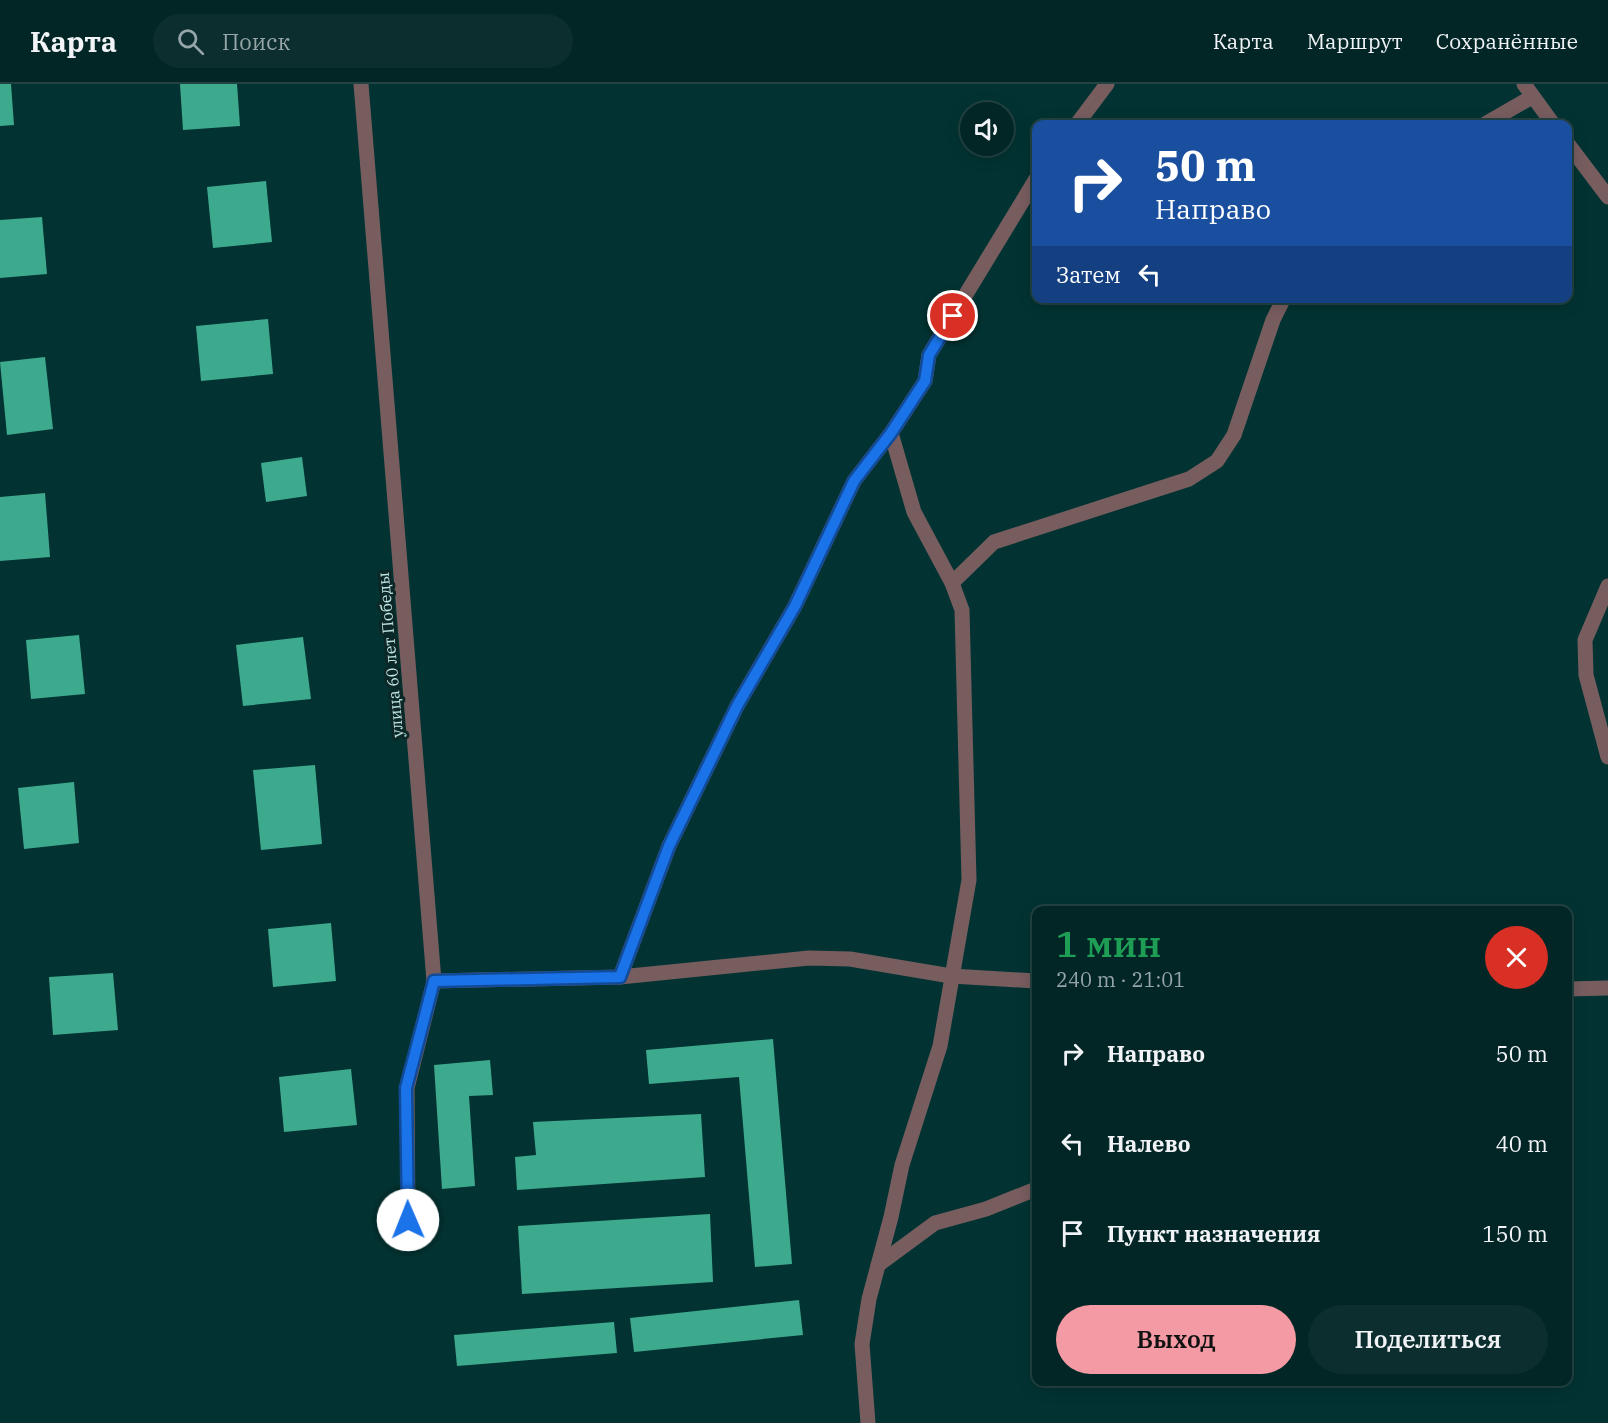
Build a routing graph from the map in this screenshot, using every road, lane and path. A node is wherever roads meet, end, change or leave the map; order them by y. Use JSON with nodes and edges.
{"nodes":[{"id":1,"x":361,"y":84,"type":"edge"},
{"id":2,"x":1107,"y":84,"type":"edge"},
{"id":3,"x":1528,"y":90,"type":"edge"},
{"id":4,"x":1080,"y":120,"type":"edge"},
{"id":5,"x":1490,"y":120,"type":"edge"},
{"id":6,"x":1550,"y":120,"type":"edge"},
{"id":7,"x":1572,"y":149,"type":"edge"},
{"id":8,"x":1032,"y":186,"type":"edge"},
{"id":9,"x":1608,"y":197,"type":"edge"},
{"id":10,"x":1282,"y":303,"type":"edge"},
{"id":11,"x":891,"y":433,"type":"junction"},
{"id":12,"x":952,"y":583,"type":"junction"},
{"id":13,"x":1608,"y":586,"type":"edge"},
{"id":14,"x":1608,"y":757,"type":"edge"},
{"id":15,"x":951,"y":976,"type":"junction"},
{"id":16,"x":620,"y":977,"type":"junction"},
{"id":17,"x":434,"y":981,"type":"junction"},
{"id":18,"x":1032,"y":981,"type":"edge"},
{"id":19,"x":1572,"y":988,"type":"edge"},
{"id":20,"x":1608,"y":988,"type":"edge"},
{"id":21,"x":1032,"y":1191,"type":"edge"},
{"id":22,"x":408,"y":1220,"type":"dead end"},
{"id":23,"x":878,"y":1265,"type":"junction"},
{"id":24,"x":868,"y":1423,"type":"edge"}],
"edges":[{"from":1,"to":17,"type":"street","name":"улица 60 лет Победы"},
{"from":2,"to":4,"type":"street"},
{"from":3,"to":5,"type":"street"},
{"from":3,"to":6,"type":"street"},
{"from":7,"to":9,"type":"street"},
{"from":8,"to":11,"type":"street"},
{"from":10,"to":12,"type":"street"},
{"from":11,"to":12,"type":"street"},
{"from":11,"to":16,"type":"street"},
{"from":12,"to":15,"type":"street"},
{"from":13,"to":14,"type":"street"},
{"from":15,"to":16,"type":"street"},
{"from":15,"to":18,"type":"street"},
{"from":15,"to":23,"type":"street"},
{"from":16,"to":17,"type":"street"},
{"from":17,"to":22,"type":"street","name":"улица 60 лет Победы"},
{"from":19,"to":20,"type":"street"},
{"from":21,"to":23,"type":"street"},
{"from":23,"to":24,"type":"street"}]}
